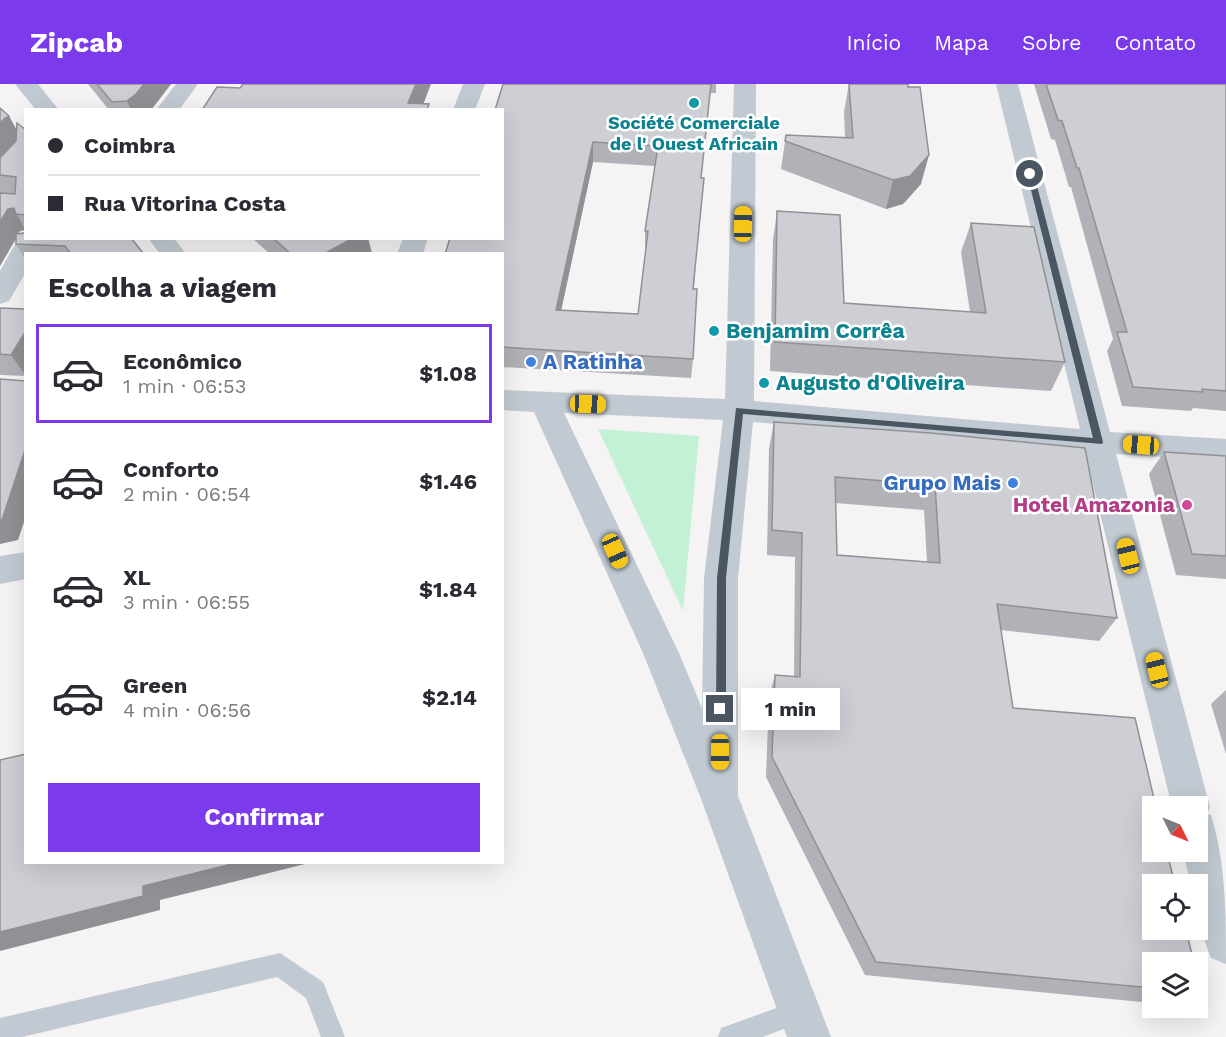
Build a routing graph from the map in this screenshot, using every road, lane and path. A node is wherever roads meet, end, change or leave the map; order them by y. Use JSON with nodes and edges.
{"nodes":[{"id":1,"x":26,"y":84,"type":"edge"},
{"id":2,"x":187,"y":84,"type":"edge"},
{"id":3,"x":474,"y":84,"type":"edge"},
{"id":4,"x":745,"y":84,"type":"edge"},
{"id":5,"x":1007,"y":84,"type":"edge"},
{"id":6,"x":46,"y":108,"type":"edge"},
{"id":7,"x":169,"y":108,"type":"edge"},
{"id":8,"x":465,"y":108,"type":"edge"},
{"id":9,"x":162,"y":240,"type":"edge"},
{"id":10,"x":24,"y":252,"type":"edge"},
{"id":11,"x":172,"y":252,"type":"edge"},
{"id":12,"x":0,"y":295,"type":"edge"},
{"id":13,"x":505,"y":400,"type":"edge"},
{"id":14,"x":545,"y":403,"type":"junction"},
{"id":15,"x":740,"y":410,"type":"junction"},
{"id":16,"x":1099,"y":442,"type":"junction"},
{"id":17,"x":1226,"y":450,"type":"edge"},
{"id":18,"x":24,"y":565,"type":"edge"},
{"id":19,"x":0,"y":570,"type":"edge"},
{"id":20,"x":719,"y":796,"type":"junction"},
{"id":21,"x":1188,"y":796,"type":"edge"},
{"id":22,"x":1205,"y":862,"type":"edge"},
{"id":23,"x":1226,"y":943,"type":"edge"},
{"id":24,"x":804,"y":1025,"type":"edge"},
{"id":25,"x":0,"y":1030,"type":"edge"},
{"id":26,"x":333,"y":1037,"type":"edge"},
{"id":27,"x":730,"y":1037,"type":"edge"}],
"edges":[{"from":1,"to":6,"type":"street"},
{"from":2,"to":7,"type":"street"},
{"from":3,"to":8,"type":"street"},
{"from":4,"to":15,"type":"street"},
{"from":5,"to":16,"type":"street"},
{"from":9,"to":11,"type":"street"},
{"from":10,"to":12,"type":"street"},
{"from":13,"to":14,"type":"street"},
{"from":14,"to":15,"type":"street"},
{"from":14,"to":20,"type":"street"},
{"from":15,"to":16,"type":"street"},
{"from":15,"to":20,"type":"street"},
{"from":16,"to":17,"type":"street"},
{"from":16,"to":21,"type":"street"},
{"from":18,"to":19,"type":"street"},
{"from":20,"to":24,"type":"street"},
{"from":22,"to":23,"type":"street"},
{"from":24,"to":27,"type":"lane"},
{"from":25,"to":26,"type":"lane"}]}
